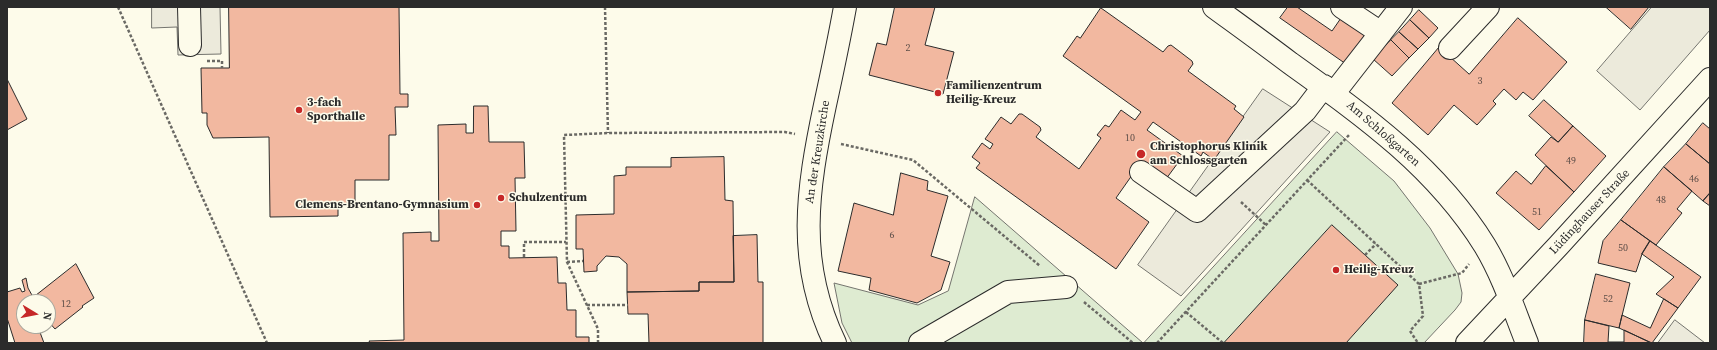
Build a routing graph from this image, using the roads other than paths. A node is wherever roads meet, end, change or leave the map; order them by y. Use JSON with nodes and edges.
{"nodes":[{"id":1,"x":189,"y":7,"type":"edge"},
{"id":2,"x":846,"y":7,"type":"edge"},
{"id":3,"x":1214,"y":7,"type":"edge"},
{"id":4,"x":1342,"y":7,"type":"edge"},
{"id":5,"x":1401,"y":7,"type":"edge"},
{"id":6,"x":1488,"y":7,"type":"edge"},
{"id":7,"x":1381,"y":33,"type":"junction"},
{"id":8,"x":190,"y":45,"type":"dead end"},
{"id":9,"x":1450,"y":48,"type":"dead end"},
{"id":10,"x":1710,"y":80,"type":"edge"},
{"id":11,"x":1329,"y":90,"type":"junction"},
{"id":12,"x":1141,"y":172,"type":"dead end"},
{"id":13,"x":1066,"y":287,"type":"road end"},
{"id":14,"x":1510,"y":299,"type":"junction"},
{"id":15,"x":835,"y":343,"type":"edge"},
{"id":16,"x":920,"y":343,"type":"edge"},
{"id":17,"x":1467,"y":343,"type":"edge"},
{"id":18,"x":1527,"y":343,"type":"edge"}],
"edges":[{"from":1,"to":8,"type":"street"},
{"from":2,"to":15,"type":"street","name":"An der Kreuzkirche"},
{"from":3,"to":11,"type":"street","name":"Am Schloßgarten"},
{"from":4,"to":7,"type":"street"},
{"from":5,"to":7,"type":"street"},
{"from":6,"to":9,"type":"street"},
{"from":7,"to":11,"type":"street"},
{"from":10,"to":14,"type":"street","name":"Lüdinghauser Straße"},
{"from":11,"to":12,"type":"street"},
{"from":11,"to":14,"type":"street","name":"Am Schloßgarten"},
{"from":13,"to":16,"type":"street"},
{"from":14,"to":17,"type":"street","name":"Lüdinghauser Straße"},
{"from":14,"to":18,"type":"street","name":"Am Schloßgarten"}]}
